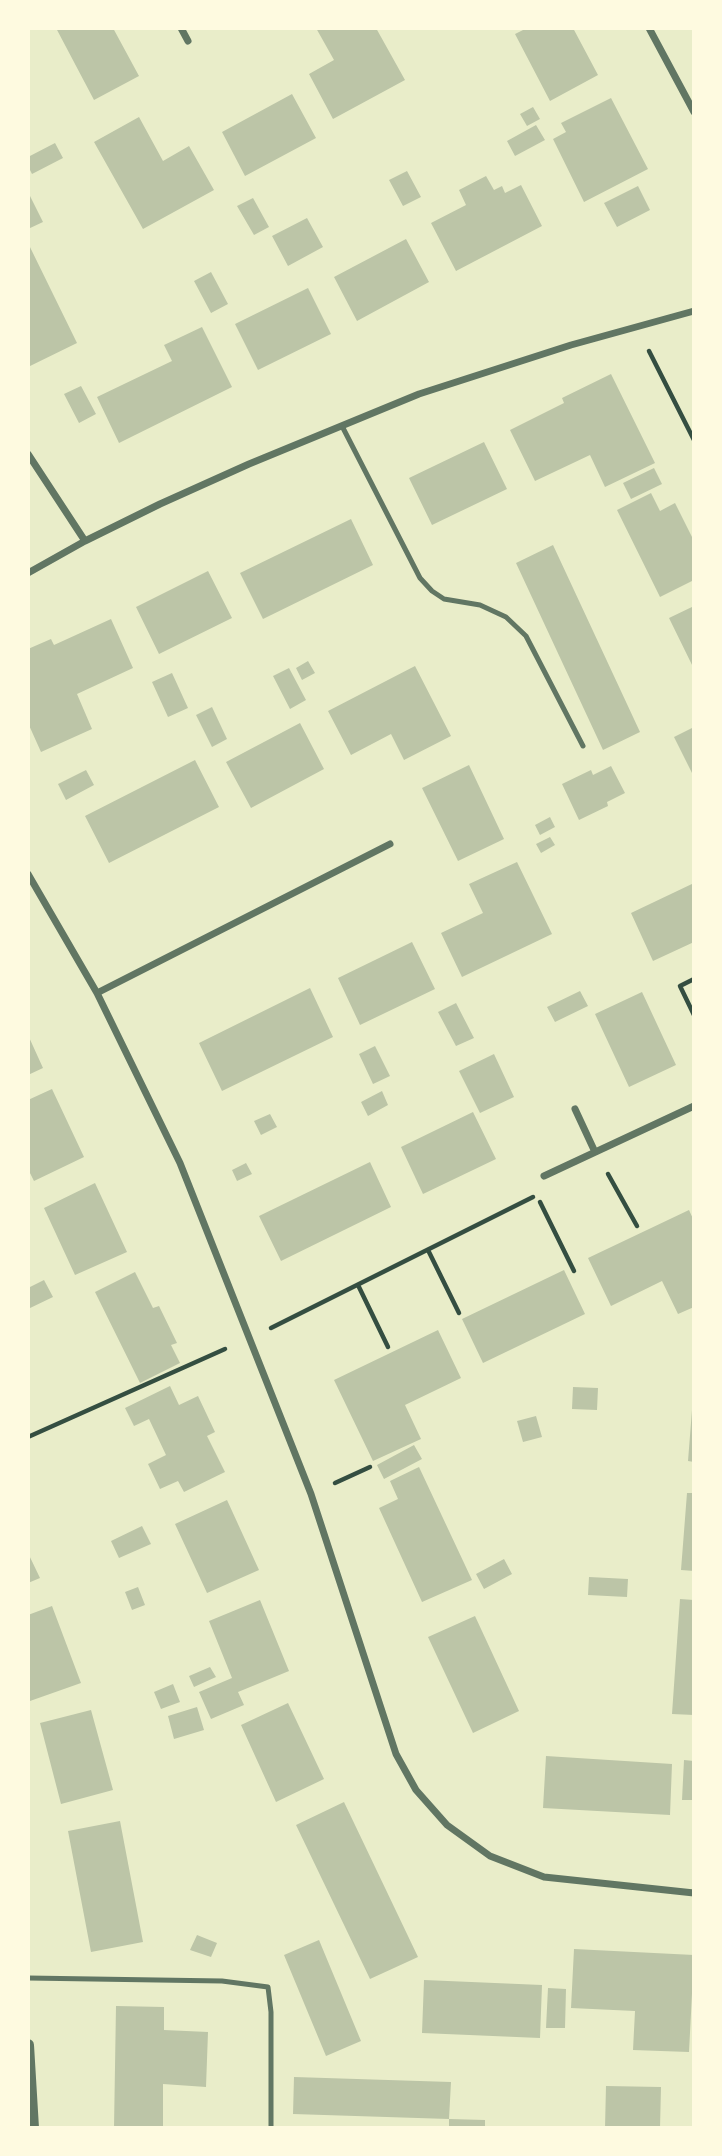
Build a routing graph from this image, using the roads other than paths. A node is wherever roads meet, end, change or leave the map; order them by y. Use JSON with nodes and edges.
{"nodes":[{"id":1,"x":181,"y":28,"type":"edge"},
{"id":2,"x":649,"y":28,"type":"edge"},
{"id":3,"x":188,"y":41,"type":"dead end"},
{"id":4,"x":694,"y":112,"type":"edge"},
{"id":5,"x":694,"y":311,"type":"edge"},
{"id":6,"x":342,"y":426,"type":"junction"},
{"id":7,"x":28,"y":454,"type":"edge"},
{"id":8,"x":85,"y":541,"type":"junction"},
{"id":9,"x":28,"y":573,"type":"edge"},
{"id":10,"x":583,"y":746,"type":"dead end"},
{"id":11,"x":390,"y":844,"type":"dead end"},
{"id":12,"x":28,"y":874,"type":"edge"},
{"id":13,"x":97,"y":993,"type":"junction"},
{"id":14,"x":694,"y":1106,"type":"edge"},
{"id":15,"x":575,"y":1109,"type":"dead end"},
{"id":16,"x":595,"y":1152,"type":"junction"},
{"id":17,"x":544,"y":1176,"type":"dead end"},
{"id":18,"x":694,"y":1893,"type":"edge"},
{"id":19,"x":28,"y":1979,"type":"edge"},
{"id":20,"x":28,"y":2045,"type":"edge"},
{"id":21,"x":30,"y":2096,"type":"edge"},
{"id":22,"x":33,"y":2128,"type":"edge"},
{"id":23,"x":271,"y":2128,"type":"edge"}],
"edges":[{"from":1,"to":3,"type":"street"},
{"from":2,"to":4,"type":"street"},
{"from":5,"to":6,"type":"street"},
{"from":6,"to":8,"type":"street"},
{"from":6,"to":10,"type":"lane"},
{"from":7,"to":8,"type":"street"},
{"from":8,"to":9,"type":"street"},
{"from":11,"to":13,"type":"street"},
{"from":12,"to":13,"type":"street"},
{"from":13,"to":18,"type":"street"},
{"from":14,"to":16,"type":"street"},
{"from":15,"to":16,"type":"street"},
{"from":16,"to":17,"type":"street"},
{"from":19,"to":23,"type":"lane"},
{"from":20,"to":21,"type":"street"},
{"from":21,"to":22,"type":"street"}]}
